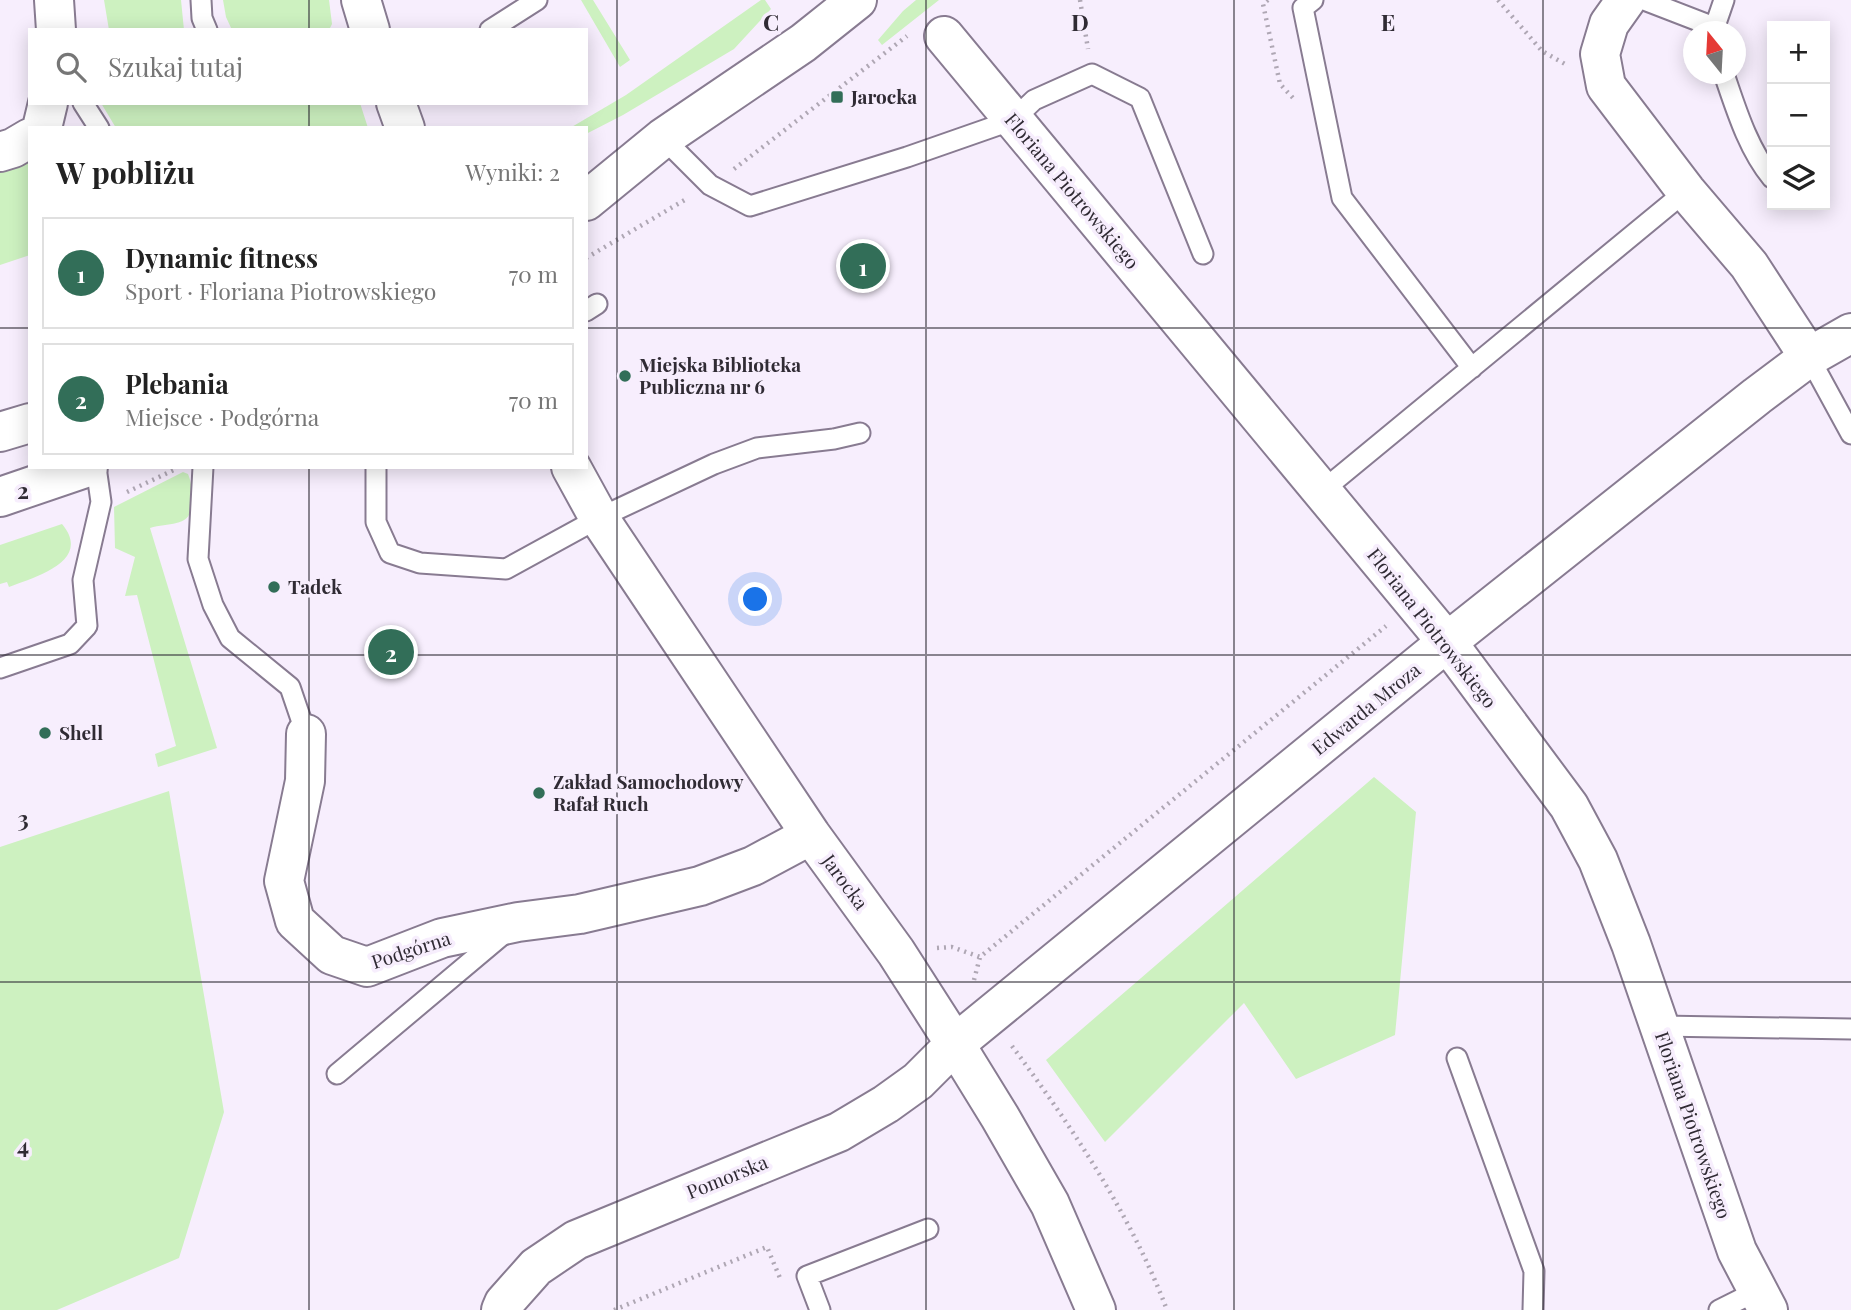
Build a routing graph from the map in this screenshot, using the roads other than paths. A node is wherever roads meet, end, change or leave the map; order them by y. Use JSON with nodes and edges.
{"nodes":[{"id":1,"x":54,"y":0,"type":"edge"},
{"id":2,"x":201,"y":0,"type":"edge"},
{"id":3,"x":361,"y":0,"type":"edge"},
{"id":4,"x":537,"y":0,"type":"edge"},
{"id":5,"x":856,"y":0,"type":"edge"},
{"id":6,"x":1312,"y":0,"type":"edge"},
{"id":7,"x":1626,"y":0,"type":"edge"},
{"id":8,"x":1644,"y":0,"type":"edge"},
{"id":9,"x":1724,"y":0,"type":"edge"},
{"id":10,"x":1695,"y":21,"type":"edge"},
{"id":11,"x":1717,"y":21,"type":"edge"},
{"id":12,"x":56,"y":28,"type":"edge"},
{"id":13,"x":206,"y":28,"type":"edge"},
{"id":14,"x":369,"y":28,"type":"edge"},
{"id":15,"x":493,"y":28,"type":"edge"},
{"id":16,"x":929,"y":33,"type":"road end"},
{"id":17,"x":1727,"y":84,"type":"edge"},
{"id":18,"x":48,"y":105,"type":"edge"},
{"id":19,"x":84,"y":105,"type":"edge"},
{"id":20,"x":397,"y":105,"type":"edge"},
{"id":21,"x":1013,"y":120,"type":"junction"},
{"id":22,"x":42,"y":126,"type":"edge"},
{"id":23,"x":98,"y":126,"type":"edge"},
{"id":24,"x":404,"y":126,"type":"edge"},
{"id":25,"x":663,"y":138,"type":"junction"},
{"id":26,"x":28,"y":139,"type":"edge"},
{"id":27,"x":0,"y":152,"type":"edge"},
{"id":28,"x":588,"y":165,"type":"edge"},
{"id":29,"x":1767,"y":170,"type":"edge"},
{"id":30,"x":1686,"y":191,"type":"junction"},
{"id":31,"x":588,"y":199,"type":"edge"},
{"id":32,"x":1203,"y":254,"type":"dead end"},
{"id":33,"x":1851,"y":333,"type":"edge"},
{"id":34,"x":1809,"y":357,"type":"junction"},
{"id":35,"x":1472,"y":368,"type":"junction"},
{"id":36,"x":28,"y":424,"type":"edge"},
{"id":37,"x":0,"y":432,"type":"edge"},
{"id":38,"x":860,"y":433,"type":"dead end"},
{"id":39,"x":1851,"y":434,"type":"edge"},
{"id":40,"x":82,"y":469,"type":"edge"},
{"id":41,"x":96,"y":469,"type":"edge"},
{"id":42,"x":203,"y":469,"type":"edge"},
{"id":43,"x":376,"y":469,"type":"edge"},
{"id":44,"x":572,"y":469,"type":"edge"},
{"id":45,"x":1322,"y":491,"type":"junction"},
{"id":46,"x":0,"y":497,"type":"edge"},
{"id":47,"x":599,"y":518,"type":"junction"},
{"id":48,"x":1447,"y":642,"type":"junction"},
{"id":49,"x":0,"y":668,"type":"edge"},
{"id":50,"x":306,"y":734,"type":"joint"},
{"id":51,"x":811,"y":835,"type":"junction"},
{"id":52,"x":518,"y":922,"type":"junction"},
{"id":53,"x":1660,"y":1026,"type":"junction"},
{"id":54,"x":1851,"y":1029,"type":"edge"},
{"id":55,"x":955,"y":1044,"type":"junction"},
{"id":56,"x":1457,"y":1058,"type":"dead end"},
{"id":57,"x":337,"y":1074,"type":"dead end"},
{"id":58,"x":928,"y":1229,"type":"dead end"},
{"id":59,"x":1764,"y":1300,"type":"edge"},
{"id":60,"x":501,"y":1310,"type":"edge"},
{"id":61,"x":820,"y":1310,"type":"edge"},
{"id":62,"x":1096,"y":1310,"type":"edge"},
{"id":63,"x":1533,"y":1310,"type":"edge"},
{"id":64,"x":1719,"y":1310,"type":"edge"}],
"edges":[{"from":1,"to":12,"type":"street"},
{"from":2,"to":13,"type":"lane"},
{"from":3,"to":14,"type":"street"},
{"from":4,"to":15,"type":"lane"},
{"from":5,"to":25,"type":"street"},
{"from":6,"to":35,"type":"lane"},
{"from":7,"to":30,"type":"street"},
{"from":8,"to":10,"type":"lane"},
{"from":9,"to":11,"type":"lane"},
{"from":16,"to":21,"type":"street","name":"Floriana Piotrowskiego"},
{"from":17,"to":29,"type":"lane"},
{"from":18,"to":22,"type":"street"},
{"from":19,"to":23,"type":"lane"},
{"from":20,"to":24,"type":"street"},
{"from":21,"to":25,"type":"lane"},
{"from":21,"to":32,"type":"lane"},
{"from":21,"to":45,"type":"street","name":"Floriana Piotrowskiego"},
{"from":25,"to":28,"type":"street"},
{"from":25,"to":31,"type":"street"},
{"from":26,"to":27,"type":"street"},
{"from":30,"to":34,"type":"street"},
{"from":30,"to":35,"type":"lane"},
{"from":33,"to":34,"type":"street","name":"Edwarda Mroza"},
{"from":34,"to":39,"type":"lane"},
{"from":34,"to":48,"type":"street","name":"Edwarda Mroza"},
{"from":35,"to":45,"type":"lane"},
{"from":36,"to":37,"type":"street"},
{"from":38,"to":47,"type":"lane"},
{"from":40,"to":46,"type":"street"},
{"from":41,"to":49,"type":"lane"},
{"from":42,"to":50,"type":"lane","name":"Podgórna"},
{"from":43,"to":47,"type":"lane"},
{"from":44,"to":47,"type":"street","name":"Jarocka"},
{"from":45,"to":48,"type":"street","name":"Floriana Piotrowskiego"},
{"from":47,"to":51,"type":"street","name":"Jarocka"},
{"from":48,"to":53,"type":"street","name":"Floriana Piotrowskiego"},
{"from":48,"to":55,"type":"street","name":"Edwarda Mroza"},
{"from":50,"to":52,"type":"street","name":"Podgórna"},
{"from":51,"to":52,"type":"street","name":"Podgórna"},
{"from":51,"to":55,"type":"street","name":"Jarocka"},
{"from":52,"to":57,"type":"lane"},
{"from":53,"to":54,"type":"lane"},
{"from":53,"to":59,"type":"street","name":"Floriana Piotrowskiego"},
{"from":55,"to":60,"type":"street","name":"Pomorska"},
{"from":55,"to":62,"type":"street","name":"Jarocka"},
{"from":56,"to":63,"type":"lane"},
{"from":58,"to":61,"type":"lane"},
{"from":59,"to":64,"type":"lane"}]}
